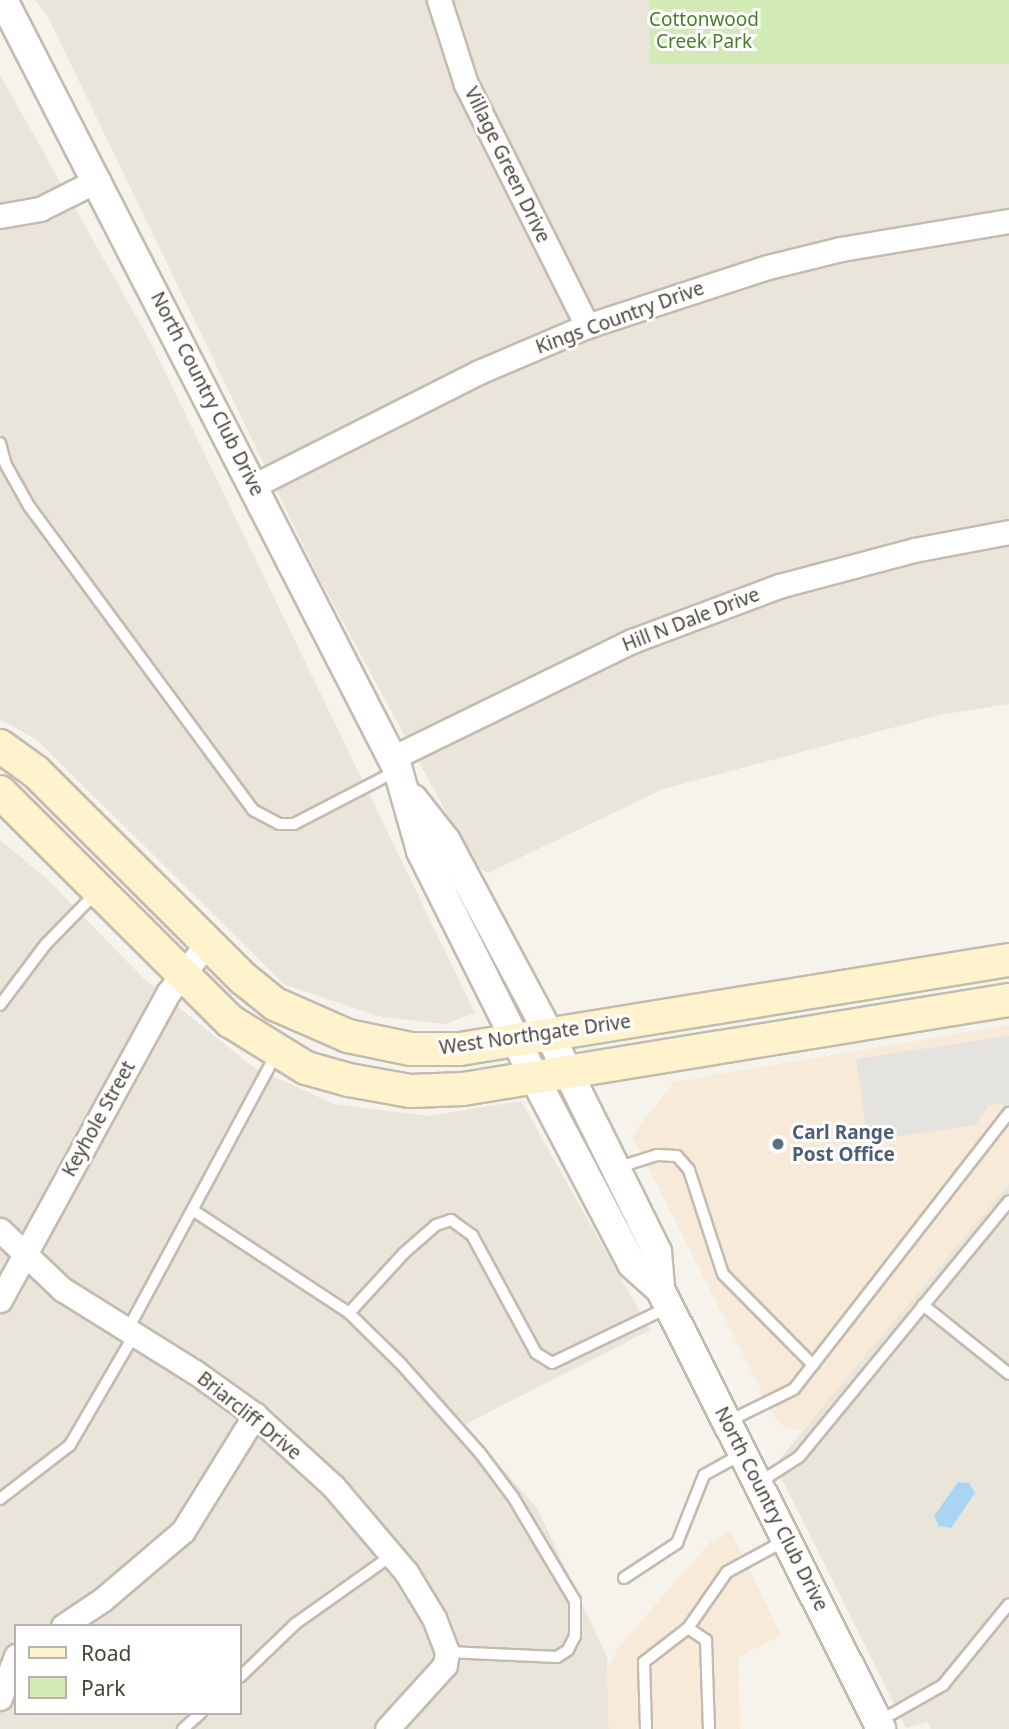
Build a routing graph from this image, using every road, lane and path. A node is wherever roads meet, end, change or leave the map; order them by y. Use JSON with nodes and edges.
{"nodes":[{"id":1,"x":2,"y":0,"type":"edge"},
{"id":2,"x":439,"y":0,"type":"edge"},
{"id":3,"x":99,"y":180,"type":"junction"},
{"id":4,"x":0,"y":215,"type":"edge"},
{"id":5,"x":1009,"y":221,"type":"edge"},
{"id":6,"x":587,"y":326,"type":"junction"},
{"id":7,"x":0,"y":443,"type":"edge"},
{"id":8,"x":254,"y":485,"type":"junction"},
{"id":9,"x":1009,"y":533,"type":"edge"},
{"id":10,"x":0,"y":746,"type":"edge"},
{"id":11,"x":399,"y":773,"type":"junction"},
{"id":12,"x":3,"y":799,"type":"edge"},
{"id":13,"x":99,"y":890,"type":"junction"},
{"id":14,"x":206,"y":945,"type":"junction"},
{"id":15,"x":1009,"y":960,"type":"edge"},
{"id":16,"x":180,"y":973,"type":"junction"},
{"id":17,"x":1009,"y":1000,"type":"edge"},
{"id":18,"x":0,"y":1005,"type":"edge"},
{"id":19,"x":550,"y":1035,"type":"junction"},
{"id":20,"x":516,"y":1042,"type":"junction"},
{"id":21,"x":277,"y":1053,"type":"junction"},
{"id":22,"x":569,"y":1074,"type":"junction"},
{"id":23,"x":535,"y":1079,"type":"junction"},
{"id":24,"x":1009,"y":1113,"type":"edge"},
{"id":25,"x":615,"y":1168,"type":"junction"},
{"id":26,"x":1009,"y":1201,"type":"edge"},
{"id":27,"x":194,"y":1211,"type":"junction"},
{"id":28,"x":0,"y":1230,"type":"edge"},
{"id":29,"x":25,"y":1253,"type":"junction"},
{"id":30,"x":665,"y":1298,"type":"junction"},
{"id":31,"x":0,"y":1300,"type":"edge"},
{"id":32,"x":923,"y":1305,"type":"junction"},
{"id":33,"x":349,"y":1313,"type":"junction"},
{"id":34,"x":130,"y":1333,"type":"junction"},
{"id":35,"x":813,"y":1364,"type":"junction"},
{"id":36,"x":1009,"y":1374,"type":"edge"},
{"id":37,"x":255,"y":1415,"type":"junction"},
{"id":38,"x":727,"y":1422,"type":"junction"},
{"id":39,"x":743,"y":1453,"type":"junction"},
{"id":40,"x":758,"y":1483,"type":"junction"},
{"id":41,"x":0,"y":1499,"type":"edge"},
{"id":42,"x":786,"y":1539,"type":"junction"},
{"id":43,"x":392,"y":1555,"type":"junction"},
{"id":44,"x":624,"y":1578,"type":"dead end"},
{"id":45,"x":1009,"y":1604,"type":"edge"},
{"id":46,"x":66,"y":1624,"type":"edge"},
{"id":47,"x":688,"y":1628,"type":"junction"},
{"id":48,"x":447,"y":1652,"type":"junction"},
{"id":49,"x":14,"y":1661,"type":"edge"},
{"id":50,"x":242,"y":1675,"type":"edge"},
{"id":51,"x":1,"y":1694,"type":"edge"},
{"id":52,"x":199,"y":1715,"type":"edge"},
{"id":53,"x":879,"y":1725,"type":"edge"},
{"id":54,"x":183,"y":1729,"type":"edge"},
{"id":55,"x":387,"y":1729,"type":"edge"},
{"id":56,"x":646,"y":1729,"type":"edge"},
{"id":57,"x":709,"y":1729,"type":"edge"}],
"edges":[{"from":1,"to":3,"type":"street","name":"North Country Club Drive"},
{"from":2,"to":6,"type":"street","name":"Village Green Drive"},
{"from":3,"to":4,"type":"street"},
{"from":3,"to":8,"type":"street","name":"North Country Club Drive"},
{"from":5,"to":6,"type":"street","name":"Kings Country Drive"},
{"from":6,"to":8,"type":"street","name":"Kings Country Drive"},
{"from":7,"to":11,"type":"lane"},
{"from":8,"to":11,"type":"street","name":"North Country Club Drive"},
{"from":9,"to":11,"type":"street","name":"Hill N Dale Drive"},
{"from":10,"to":14,"type":"main road","name":"West Northgate Drive"},
{"from":11,"to":19,"type":"street","name":"North Country Club Drive"},
{"from":11,"to":20,"type":"street","name":"North Country Club Drive"},
{"from":12,"to":13,"type":"main road"},
{"from":13,"to":16,"type":"main road"},
{"from":13,"to":18,"type":"lane"},
{"from":14,"to":16,"type":"street","name":"Keyhole Street"},
{"from":14,"to":20,"type":"main road","name":"West Northgate Drive"},
{"from":15,"to":19,"type":"main road","name":"West Northgate Drive"},
{"from":16,"to":21,"type":"main road"},
{"from":16,"to":29,"type":"street","name":"Keyhole Street"},
{"from":17,"to":22,"type":"main road"},
{"from":19,"to":20,"type":"main road","name":"West Northgate Drive"},
{"from":19,"to":22,"type":"street","name":"North Country Club Drive"},
{"from":20,"to":23,"type":"street","name":"North Country Club Drive"},
{"from":21,"to":23,"type":"main road"},
{"from":21,"to":27,"type":"lane"},
{"from":22,"to":23,"type":"main road"},
{"from":22,"to":25,"type":"street","name":"North Country Club Drive"},
{"from":23,"to":30,"type":"street","name":"North Country Club Drive"},
{"from":24,"to":35,"type":"lane"},
{"from":25,"to":30,"type":"street","name":"North Country Club Drive"},
{"from":25,"to":35,"type":"lane"},
{"from":26,"to":32,"type":"lane"},
{"from":27,"to":33,"type":"lane"},
{"from":27,"to":34,"type":"lane"},
{"from":28,"to":29,"type":"street","name":"Briarcliff Drive"},
{"from":29,"to":31,"type":"street","name":"Keyhole Street"},
{"from":29,"to":34,"type":"street","name":"Briarcliff Drive"},
{"from":30,"to":33,"type":"lane"},
{"from":30,"to":38,"type":"street","name":"North Country Club Drive"},
{"from":32,"to":36,"type":"lane"},
{"from":32,"to":40,"type":"lane"},
{"from":33,"to":48,"type":"lane"},
{"from":34,"to":37,"type":"street","name":"Briarcliff Drive"},
{"from":34,"to":41,"type":"lane"},
{"from":35,"to":38,"type":"lane"},
{"from":37,"to":43,"type":"street","name":"Briarcliff Drive"},
{"from":37,"to":46,"type":"street"},
{"from":38,"to":39,"type":"street","name":"North Country Club Drive"},
{"from":39,"to":40,"type":"street","name":"North Country Club Drive"},
{"from":39,"to":44,"type":"lane"},
{"from":40,"to":42,"type":"street","name":"North Country Club Drive"},
{"from":42,"to":47,"type":"lane"},
{"from":42,"to":53,"type":"street","name":"North Country Club Drive"},
{"from":43,"to":48,"type":"street","name":"Briarcliff Drive"},
{"from":43,"to":50,"type":"lane"},
{"from":45,"to":53,"type":"lane"},
{"from":47,"to":56,"type":"lane"},
{"from":47,"to":57,"type":"lane"},
{"from":48,"to":55,"type":"street"},
{"from":49,"to":51,"type":"street"},
{"from":52,"to":54,"type":"lane"}]}
